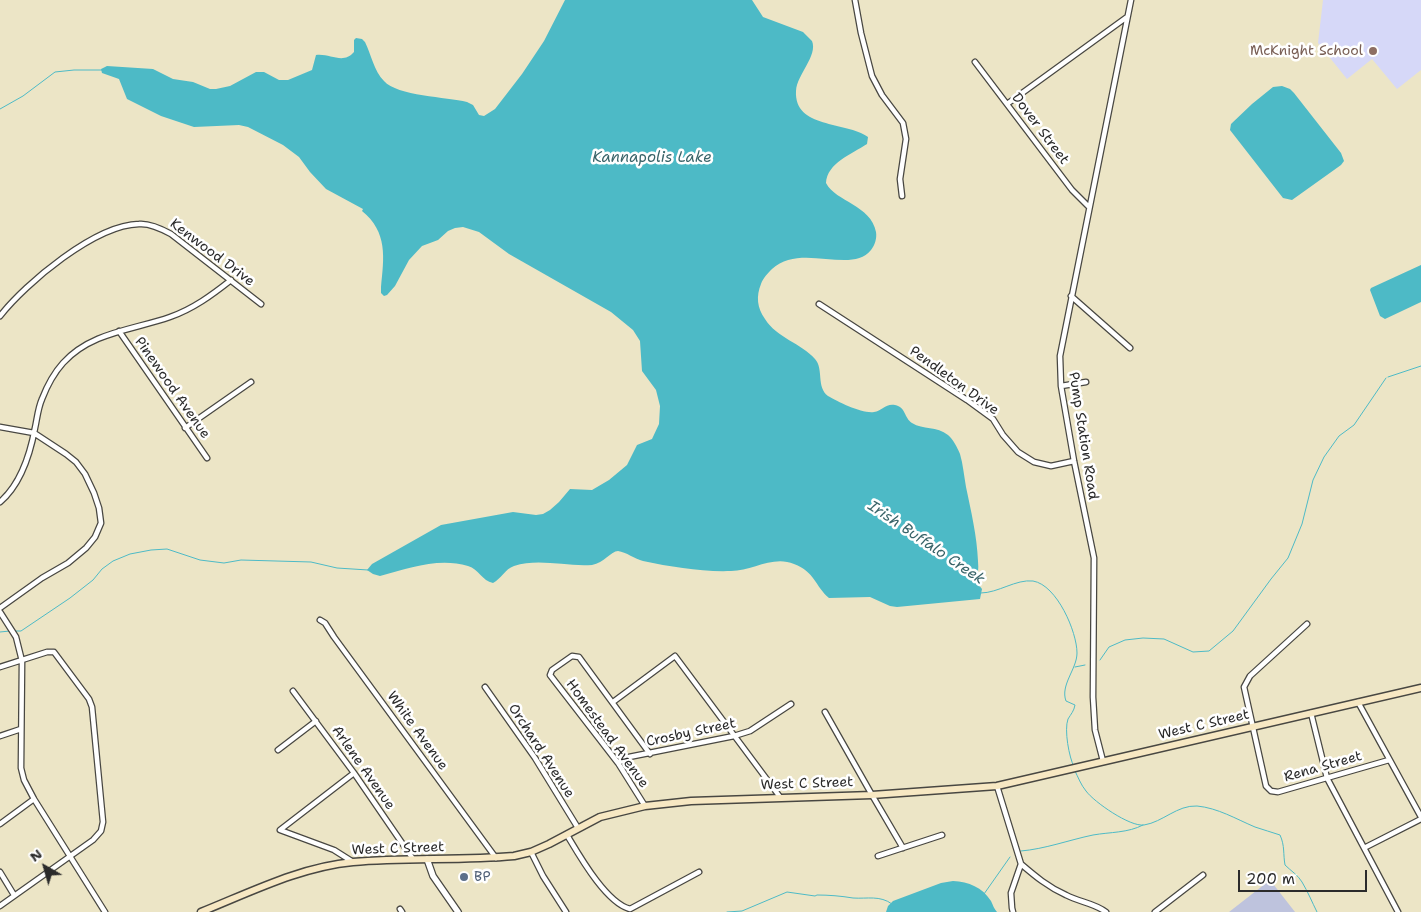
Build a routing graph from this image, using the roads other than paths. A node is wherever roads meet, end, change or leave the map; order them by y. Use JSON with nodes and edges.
{"nodes":[{"id":1,"x":855,"y":0,"type":"edge"},
{"id":2,"x":1131,"y":0,"type":"edge"},
{"id":3,"x":1127,"y":17,"type":"junction"},
{"id":4,"x":975,"y":62,"type":"dead end"},
{"id":5,"x":1007,"y":104,"type":"junction"},
{"id":6,"x":902,"y":196,"type":"dead end"},
{"id":7,"x":1089,"y":208,"type":"junction"},
{"id":8,"x":231,"y":280,"type":"junction"},
{"id":9,"x":1071,"y":296,"type":"junction"},
{"id":10,"x":261,"y":304,"type":"dead end"},
{"id":11,"x":819,"y":304,"type":"dead end"},
{"id":12,"x":0,"y":316,"type":"edge"},
{"id":13,"x":118,"y":331,"type":"junction"},
{"id":14,"x":1130,"y":348,"type":"dead end"},
{"id":15,"x":251,"y":382,"type":"dead end"},
{"id":16,"x":1086,"y":382,"type":"dead end"},
{"id":17,"x":1061,"y":386,"type":"junction"},
{"id":18,"x":0,"y":427,"type":"edge"},
{"id":19,"x":185,"y":428,"type":"junction"},
{"id":20,"x":34,"y":433,"type":"junction"},
{"id":21,"x":207,"y":458,"type":"dead end"},
{"id":22,"x":1074,"y":461,"type":"junction"},
{"id":23,"x":0,"y":502,"type":"edge"},
{"id":24,"x":0,"y":610,"type":"edge"},
{"id":25,"x":320,"y":620,"type":"dead end"},
{"id":26,"x":1307,"y":624,"type":"dead end"},
{"id":27,"x":22,"y":661,"type":"junction"},
{"id":28,"x":0,"y":668,"type":"edge"},
{"id":29,"x":485,"y":687,"type":"dead end"},
{"id":30,"x":1421,"y":688,"type":"edge"},
{"id":31,"x":293,"y":691,"type":"dead end"},
{"id":32,"x":613,"y":702,"type":"junction"},
{"id":33,"x":1358,"y":702,"type":"junction"},
{"id":34,"x":791,"y":704,"type":"dead end"},
{"id":35,"x":825,"y":712,"type":"dead end"},
{"id":36,"x":1311,"y":713,"type":"junction"},
{"id":37,"x":316,"y":721,"type":"junction"},
{"id":38,"x":1253,"y":727,"type":"junction"},
{"id":39,"x":21,"y":728,"type":"junction"},
{"id":40,"x":0,"y":736,"type":"edge"},
{"id":41,"x":734,"y":736,"type":"junction"},
{"id":42,"x":278,"y":750,"type":"dead end"},
{"id":43,"x":650,"y":754,"type":"junction"},
{"id":44,"x":1389,"y":760,"type":"junction"},
{"id":45,"x":1103,"y":761,"type":"junction"},
{"id":46,"x":618,"y":762,"type":"junction"},
{"id":47,"x":354,"y":773,"type":"junction"},
{"id":48,"x":1327,"y":778,"type":"junction"},
{"id":49,"x":997,"y":786,"type":"junction"},
{"id":50,"x":872,"y":795,"type":"junction"},
{"id":51,"x":780,"y":798,"type":"junction"},
{"id":52,"x":34,"y":799,"type":"junction"},
{"id":53,"x":645,"y":806,"type":"junction"},
{"id":54,"x":1421,"y":818,"type":"edge"},
{"id":55,"x":0,"y":824,"type":"edge"},
{"id":56,"x":578,"y":828,"type":"junction"},
{"id":57,"x":567,"y":835,"type":"junction"},
{"id":58,"x":942,"y":836,"type":"dead end"},
{"id":59,"x":904,"y":848,"type":"junction"},
{"id":60,"x":1364,"y":848,"type":"junction"},
{"id":61,"x":531,"y":852,"type":"junction"},
{"id":62,"x":70,"y":856,"type":"junction"},
{"id":63,"x":878,"y":856,"type":"dead end"},
{"id":64,"x":496,"y":858,"type":"junction"},
{"id":65,"x":413,"y":859,"type":"junction"},
{"id":66,"x":427,"y":859,"type":"junction"},
{"id":67,"x":353,"y":862,"type":"junction"},
{"id":68,"x":1021,"y":864,"type":"junction"},
{"id":69,"x":0,"y":872,"type":"edge"},
{"id":70,"x":700,"y":872,"type":"dead end"},
{"id":71,"x":1203,"y":875,"type":"dead end"},
{"id":72,"x":14,"y":895,"type":"junction"},
{"id":73,"x":0,"y":906,"type":"edge"},
{"id":74,"x":217,"y":909,"type":"edge"},
{"id":75,"x":105,"y":912,"type":"edge"},
{"id":76,"x":201,"y":912,"type":"edge"},
{"id":77,"x":458,"y":912,"type":"edge"},
{"id":78,"x":566,"y":912,"type":"edge"},
{"id":79,"x":1013,"y":912,"type":"edge"},
{"id":80,"x":1106,"y":912,"type":"edge"},
{"id":81,"x":1155,"y":912,"type":"edge"},
{"id":82,"x":1398,"y":912,"type":"edge"}],
"edges":[{"from":1,"to":6,"type":"street"},
{"from":2,"to":3,"type":"street","name":"Pump Station Road"},
{"from":3,"to":5,"type":"street"},
{"from":3,"to":7,"type":"street","name":"Pump Station Road"},
{"from":4,"to":5,"type":"street","name":"Dover Street"},
{"from":5,"to":7,"type":"street","name":"Dover Street"},
{"from":7,"to":9,"type":"street","name":"Pump Station Road"},
{"from":8,"to":10,"type":"street","name":"Kenwood Drive"},
{"from":8,"to":12,"type":"street","name":"Kenwood Drive"},
{"from":8,"to":13,"type":"street"},
{"from":9,"to":14,"type":"street"},
{"from":9,"to":17,"type":"street","name":"Pump Station Road"},
{"from":11,"to":22,"type":"street","name":"Pendleton Drive"},
{"from":13,"to":19,"type":"street","name":"Pinewood Avenue"},
{"from":13,"to":20,"type":"street"},
{"from":15,"to":19,"type":"street"},
{"from":16,"to":17,"type":"street"},
{"from":17,"to":22,"type":"street","name":"Pump Station Road"},
{"from":18,"to":20,"type":"street"},
{"from":19,"to":21,"type":"street","name":"Pinewood Avenue"},
{"from":20,"to":23,"type":"street"},
{"from":20,"to":24,"type":"street"},
{"from":22,"to":45,"type":"street","name":"Pump Station Road"},
{"from":24,"to":27,"type":"street"},
{"from":25,"to":64,"type":"street","name":"White Avenue"},
{"from":26,"to":38,"type":"street"},
{"from":27,"to":28,"type":"street"},
{"from":27,"to":39,"type":"street"},
{"from":27,"to":62,"type":"street"},
{"from":29,"to":56,"type":"street","name":"Orchard Avenue"},
{"from":30,"to":33,"type":"main road","name":"West C Street"},
{"from":31,"to":37,"type":"street","name":"Arlene Avenue"},
{"from":32,"to":41,"type":"street"},
{"from":32,"to":43,"type":"street"},
{"from":32,"to":46,"type":"street","name":"Homestead Avenue"},
{"from":33,"to":36,"type":"main road","name":"West C Street"},
{"from":33,"to":44,"type":"street"},
{"from":34,"to":41,"type":"street","name":"Crosby Street"},
{"from":35,"to":50,"type":"street"},
{"from":36,"to":38,"type":"main road","name":"West C Street"},
{"from":36,"to":48,"type":"street"},
{"from":37,"to":42,"type":"street"},
{"from":37,"to":47,"type":"street","name":"Arlene Avenue"},
{"from":38,"to":45,"type":"main road","name":"West C Street"},
{"from":38,"to":48,"type":"street","name":"Rena Street"},
{"from":39,"to":40,"type":"street"},
{"from":39,"to":52,"type":"street"},
{"from":41,"to":43,"type":"street","name":"Crosby Street"},
{"from":41,"to":51,"type":"street"},
{"from":43,"to":46,"type":"street","name":"Crosby Street"},
{"from":44,"to":48,"type":"street","name":"Rena Street"},
{"from":44,"to":54,"type":"street"},
{"from":45,"to":49,"type":"main road","name":"West C Street"},
{"from":46,"to":53,"type":"street","name":"Homestead Avenue"},
{"from":47,"to":65,"type":"street","name":"Arlene Avenue"},
{"from":47,"to":67,"type":"street"},
{"from":48,"to":60,"type":"street"},
{"from":49,"to":50,"type":"main road","name":"West C Street"},
{"from":49,"to":68,"type":"street"},
{"from":50,"to":51,"type":"main road","name":"West C Street"},
{"from":50,"to":59,"type":"street"},
{"from":51,"to":53,"type":"main road","name":"West C Street"},
{"from":52,"to":55,"type":"street"},
{"from":52,"to":62,"type":"street"},
{"from":53,"to":56,"type":"main road","name":"West C Street"},
{"from":54,"to":60,"type":"street"},
{"from":56,"to":57,"type":"main road","name":"West C Street"},
{"from":57,"to":61,"type":"main road","name":"West C Street"},
{"from":57,"to":70,"type":"street"},
{"from":58,"to":59,"type":"street"},
{"from":59,"to":63,"type":"street"},
{"from":60,"to":82,"type":"street"},
{"from":61,"to":64,"type":"main road","name":"West C Street"},
{"from":61,"to":78,"type":"street"},
{"from":62,"to":72,"type":"street"},
{"from":62,"to":75,"type":"street"},
{"from":64,"to":66,"type":"main road","name":"West C Street"},
{"from":65,"to":66,"type":"main road","name":"West C Street"},
{"from":65,"to":67,"type":"main road","name":"West C Street"},
{"from":66,"to":77,"type":"street"},
{"from":67,"to":74,"type":"main road","name":"West C Street"},
{"from":68,"to":79,"type":"street"},
{"from":68,"to":80,"type":"street"},
{"from":69,"to":72,"type":"street"},
{"from":71,"to":81,"type":"street"},
{"from":72,"to":73,"type":"street"},
{"from":74,"to":76,"type":"main road","name":"West C Street"}]}
